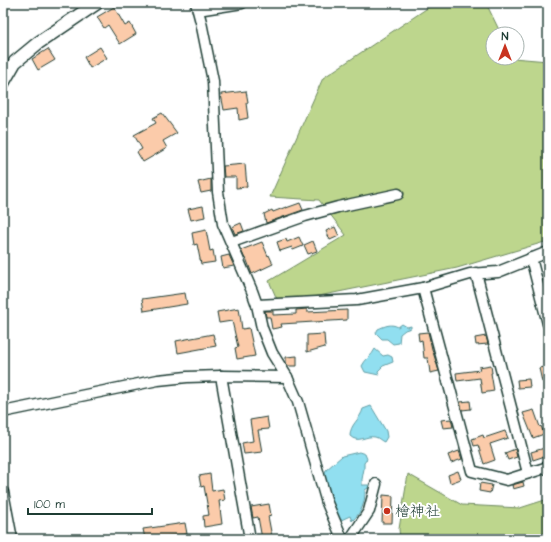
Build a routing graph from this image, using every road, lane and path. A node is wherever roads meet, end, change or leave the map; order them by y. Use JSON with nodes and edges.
{"nodes":[{"id":1,"x":97,"y":3,"type":"edge"},
{"id":2,"x":242,"y":3,"type":"edge"},
{"id":3,"x":200,"y":6,"type":"edge"},
{"id":4,"x":3,"y":83,"type":"edge"},
{"id":5,"x":398,"y":194,"type":"dead end"},
{"id":6,"x":232,"y":242,"type":"junction"},
{"id":7,"x":548,"y":252,"type":"edge"},
{"id":8,"x":531,"y":258,"type":"junction"},
{"id":9,"x":476,"y":273,"type":"junction"},
{"id":10,"x":423,"y":288,"type":"junction"},
{"id":11,"x":257,"y":305,"type":"junction"},
{"id":12,"x":548,"y":324,"type":"edge"},
{"id":13,"x":221,"y":376,"type":"junction"},
{"id":14,"x":287,"y":377,"type":"junction"},
{"id":15,"x":3,"y":412,"type":"edge"},
{"id":16,"x":548,"y":467,"type":"edge"},
{"id":17,"x":528,"y":474,"type":"junction"},
{"id":18,"x":376,"y":484,"type":"dead end"},
{"id":19,"x":3,"y":492,"type":"edge"},
{"id":20,"x":12,"y":539,"type":"edge"},
{"id":21,"x":250,"y":539,"type":"edge"},
{"id":22,"x":342,"y":539,"type":"edge"},
{"id":23,"x":349,"y":539,"type":"edge"}],
"edges":[{"from":1,"to":4,"type":"street"},
{"from":2,"to":3,"type":"street"},
{"from":3,"to":6,"type":"street"},
{"from":5,"to":6,"type":"street"},
{"from":6,"to":11,"type":"street"},
{"from":7,"to":8,"type":"street"},
{"from":8,"to":9,"type":"street"},
{"from":8,"to":12,"type":"street"},
{"from":9,"to":10,"type":"street"},
{"from":9,"to":17,"type":"street"},
{"from":10,"to":11,"type":"street"},
{"from":10,"to":17,"type":"street"},
{"from":11,"to":14,"type":"street"},
{"from":13,"to":14,"type":"street"},
{"from":13,"to":15,"type":"street"},
{"from":13,"to":21,"type":"street"},
{"from":14,"to":22,"type":"street"},
{"from":16,"to":17,"type":"street"},
{"from":18,"to":23,"type":"street"},
{"from":19,"to":20,"type":"street"}]}
